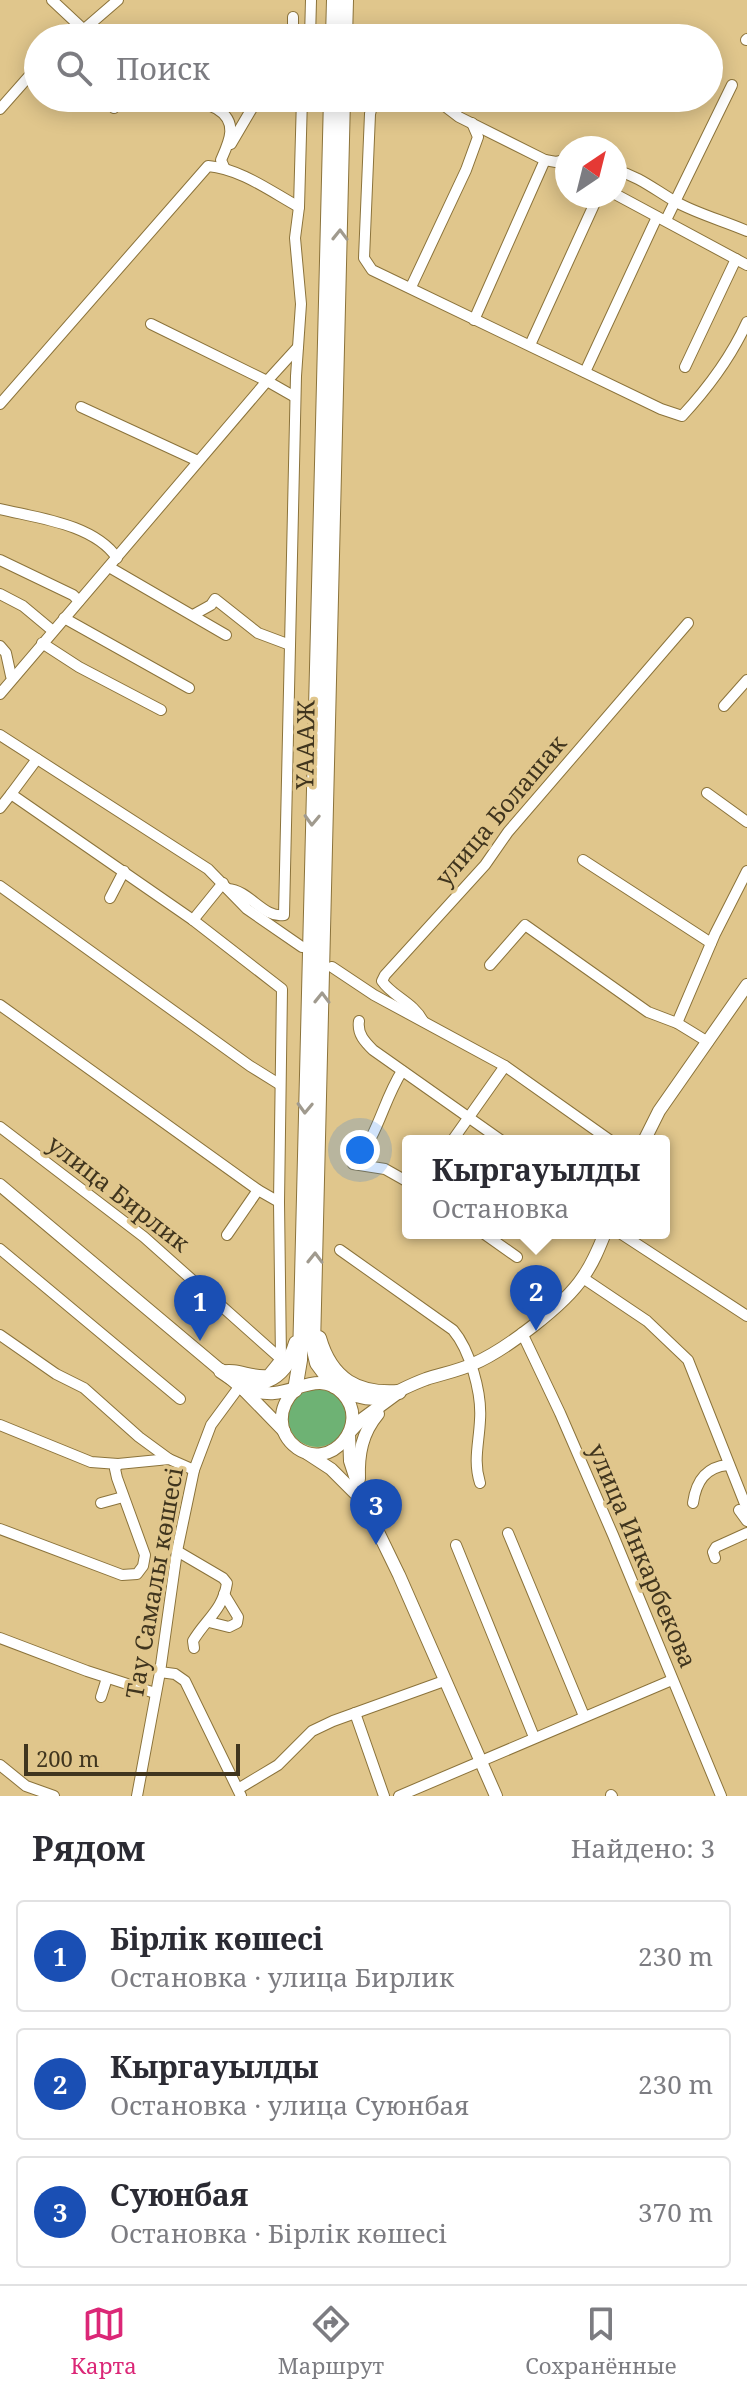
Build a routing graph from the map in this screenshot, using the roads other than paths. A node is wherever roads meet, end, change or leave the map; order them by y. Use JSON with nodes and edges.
{"nodes":[{"id":1,"x":52,"y":0,"type":"edge"},
{"id":2,"x":118,"y":0,"type":"edge"},
{"id":3,"x":311,"y":0,"type":"edge"},
{"id":4,"x":334,"y":0,"type":"edge"},
{"id":5,"x":346,"y":0,"type":"edge"},
{"id":6,"x":293,"y":17,"type":"dead end"},
{"id":7,"x":78,"y":24,"type":"edge"},
{"id":8,"x":91,"y":24,"type":"edge"},
{"id":9,"x":293,"y":24,"type":"edge"},
{"id":10,"x":310,"y":24,"type":"edge"},
{"id":11,"x":333,"y":24,"type":"edge"},
{"id":12,"x":345,"y":24,"type":"edge"},
{"id":13,"x":24,"y":82,"type":"edge"},
{"id":14,"x":732,"y":85,"type":"dead end"},
{"id":15,"x":1,"y":90,"type":"edge"},
{"id":16,"x":11,"y":97,"type":"junction"},
{"id":17,"x":723,"y":104,"type":"edge"},
{"id":18,"x":0,"y":109,"type":"edge"},
{"id":19,"x":220,"y":112,"type":"edge"},
{"id":20,"x":251,"y":112,"type":"edge"},
{"id":21,"x":302,"y":112,"type":"edge"},
{"id":22,"x":331,"y":112,"type":"edge"},
{"id":23,"x":343,"y":112,"type":"edge"},
{"id":24,"x":370,"y":112,"type":"edge"},
{"id":25,"x":455,"y":112,"type":"edge"},
{"id":26,"x":719,"y":112,"type":"edge"},
{"id":27,"x":472,"y":123,"type":"junction"},
{"id":28,"x":225,"y":152,"type":"junction"},
{"id":29,"x":545,"y":160,"type":"junction"},
{"id":30,"x":555,"y":162,"type":"edge"},
{"id":31,"x":224,"y":167,"type":"junction"},
{"id":32,"x":627,"y":173,"type":"edge"},
{"id":33,"x":627,"y":201,"type":"edge"},
{"id":34,"x":677,"y":202,"type":"junction"},
{"id":35,"x":299,"y":207,"type":"junction"},
{"id":36,"x":593,"y":208,"type":"edge"},
{"id":37,"x":661,"y":219,"type":"junction"},
{"id":38,"x":747,"y":231,"type":"edge"},
{"id":39,"x":736,"y":259,"type":"junction"},
{"id":40,"x":747,"y":265,"type":"edge"},
{"id":41,"x":411,"y":287,"type":"junction"},
{"id":42,"x":474,"y":320,"type":"junction"},
{"id":43,"x":747,"y":322,"type":"edge"},
{"id":44,"x":151,"y":324,"type":"dead end"},
{"id":45,"x":530,"y":345,"type":"junction"},
{"id":46,"x":298,"y":347,"type":"junction"},
{"id":47,"x":685,"y":367,"type":"dead end"},
{"id":48,"x":585,"y":372,"type":"junction"},
{"id":49,"x":267,"y":381,"type":"junction"},
{"id":50,"x":295,"y":397,"type":"junction"},
{"id":51,"x":0,"y":404,"type":"edge"},
{"id":52,"x":81,"y":407,"type":"dead end"},
{"id":53,"x":198,"y":461,"type":"junction"},
{"id":54,"x":0,"y":509,"type":"edge"},
{"id":55,"x":0,"y":560,"type":"edge"},
{"id":56,"x":113,"y":563,"type":"junction"},
{"id":57,"x":0,"y":594,"type":"edge"},
{"id":58,"x":79,"y":601,"type":"junction"},
{"id":59,"x":193,"y":615,"type":"junction"},
{"id":60,"x":64,"y":618,"type":"junction"},
{"id":61,"x":688,"y":623,"type":"dead end"},
{"id":62,"x":53,"y":631,"type":"junction"},
{"id":63,"x":226,"y":635,"type":"dead end"},
{"id":64,"x":42,"y":643,"type":"junction"},
{"id":65,"x":290,"y":645,"type":"junction"},
{"id":66,"x":0,"y":646,"type":"edge"},
{"id":67,"x":8,"y":675,"type":"edge"},
{"id":68,"x":747,"y":680,"type":"edge"},
{"id":69,"x":189,"y":688,"type":"dead end"},
{"id":70,"x":0,"y":694,"type":"edge"},
{"id":71,"x":724,"y":706,"type":"dead end"},
{"id":72,"x":161,"y":710,"type":"dead end"},
{"id":73,"x":0,"y":735,"type":"edge"},
{"id":74,"x":37,"y":759,"type":"junction"},
{"id":75,"x":707,"y":793,"type":"dead end"},
{"id":76,"x":11,"y":794,"type":"junction"},
{"id":77,"x":0,"y":808,"type":"edge"},
{"id":78,"x":747,"y":822,"type":"edge"},
{"id":79,"x":583,"y":860,"type":"dead end"},
{"id":80,"x":124,"y":871,"type":"junction"},
{"id":81,"x":747,"y":871,"type":"edge"},
{"id":82,"x":0,"y":886,"type":"edge"},
{"id":83,"x":225,"y":886,"type":"junction"},
{"id":84,"x":110,"y":898,"type":"dead end"},
{"id":85,"x":193,"y":920,"type":"junction"},
{"id":86,"x":711,"y":943,"type":"junction"},
{"id":87,"x":302,"y":947,"type":"dead end"},
{"id":88,"x":490,"y":965,"type":"dead end"},
{"id":89,"x":332,"y":967,"type":"dead end"},
{"id":90,"x":747,"y":985,"type":"edge"},
{"id":91,"x":0,"y":1005,"type":"edge"},
{"id":92,"x":359,"y":1021,"type":"dead end"},
{"id":93,"x":423,"y":1021,"type":"junction"},
{"id":94,"x":677,"y":1023,"type":"junction"},
{"id":95,"x":708,"y":1042,"type":"junction"},
{"id":96,"x":505,"y":1066,"type":"junction"},
{"id":97,"x":402,"y":1071,"type":"junction"},
{"id":98,"x":279,"y":1084,"type":"junction"},
{"id":99,"x":469,"y":1117,"type":"junction"},
{"id":100,"x":0,"y":1127,"type":"edge"},
{"id":101,"x":456,"y":1135,"type":"edge"},
{"id":102,"x":494,"y":1135,"type":"edge"},
{"id":103,"x":603,"y":1135,"type":"edge"},
{"id":104,"x":647,"y":1135,"type":"edge"},
{"id":105,"x":402,"y":1179,"type":"edge"},
{"id":106,"x":0,"y":1185,"type":"edge"},
{"id":107,"x":258,"y":1190,"type":"junction"},
{"id":108,"x":279,"y":1202,"type":"junction"},
{"id":109,"x":227,"y":1235,"type":"dead end"},
{"id":110,"x":492,"y":1239,"type":"edge"},
{"id":111,"x":602,"y":1239,"type":"edge"},
{"id":112,"x":629,"y":1239,"type":"edge"},
{"id":113,"x":0,"y":1249,"type":"edge"},
{"id":114,"x":340,"y":1250,"type":"dead end"},
{"id":115,"x":517,"y":1257,"type":"dead end"},
{"id":116,"x":583,"y":1278,"type":"junction"},
{"id":117,"x":315,"y":1311,"type":"junction"},
{"id":118,"x":747,"y":1316,"type":"edge"},
{"id":119,"x":299,"y":1331,"type":"junction"},
{"id":120,"x":522,"y":1333,"type":"junction"},
{"id":121,"x":0,"y":1335,"type":"edge"},
{"id":122,"x":281,"y":1359,"type":"junction"},
{"id":123,"x":470,"y":1366,"type":"junction"},
{"id":124,"x":221,"y":1371,"type":"junction"},
{"id":125,"x":337,"y":1388,"type":"junction"},
{"id":126,"x":295,"y":1390,"type":"junction"},
{"id":127,"x":245,"y":1392,"type":"junction"},
{"id":128,"x":399,"y":1392,"type":"junction"},
{"id":129,"x":180,"y":1399,"type":"dead end"},
{"id":130,"x":0,"y":1425,"type":"edge"},
{"id":131,"x":284,"y":1431,"type":"junction"},
{"id":132,"x":349,"y":1433,"type":"junction"},
{"id":133,"x":302,"y":1451,"type":"junction"},
{"id":134,"x":169,"y":1459,"type":"junction"},
{"id":135,"x":118,"y":1464,"type":"junction"},
{"id":136,"x":728,"y":1465,"type":"junction"},
{"id":137,"x":194,"y":1470,"type":"junction"},
{"id":138,"x":480,"y":1483,"type":"dead end"},
{"id":139,"x":123,"y":1497,"type":"junction"},
{"id":140,"x":363,"y":1501,"type":"junction"},
{"id":141,"x":101,"y":1503,"type":"dead end"},
{"id":142,"x":693,"y":1503,"type":"dead end"},
{"id":143,"x":743,"y":1510,"type":"edge"},
{"id":144,"x":747,"y":1521,"type":"edge"},
{"id":145,"x":0,"y":1529,"type":"edge"},
{"id":146,"x":508,"y":1533,"type":"dead end"},
{"id":147,"x":747,"y":1533,"type":"edge"},
{"id":148,"x":456,"y":1545,"type":"dead end"},
{"id":149,"x":177,"y":1551,"type":"junction"},
{"id":150,"x":715,"y":1558,"type":"dead end"},
{"id":151,"x":224,"y":1594,"type":"junction"},
{"id":152,"x":209,"y":1622,"type":"junction"},
{"id":153,"x":0,"y":1638,"type":"edge"},
{"id":154,"x":194,"y":1648,"type":"dead end"},
{"id":155,"x":160,"y":1672,"type":"junction"},
{"id":156,"x":107,"y":1678,"type":"junction"},
{"id":157,"x":672,"y":1680,"type":"junction"},
{"id":158,"x":444,"y":1681,"type":"junction"},
{"id":159,"x":155,"y":1693,"type":"junction"},
{"id":160,"x":101,"y":1697,"type":"dead end"},
{"id":161,"x":355,"y":1713,"type":"junction"},
{"id":162,"x":584,"y":1716,"type":"junction"},
{"id":163,"x":534,"y":1737,"type":"junction"},
{"id":164,"x":480,"y":1760,"type":"junction"},
{"id":165,"x":0,"y":1765,"type":"edge"},
{"id":166,"x":239,"y":1793,"type":"edge"},
{"id":167,"x":54,"y":1796,"type":"edge"},
{"id":168,"x":137,"y":1796,"type":"edge"},
{"id":169,"x":384,"y":1796,"type":"edge"},
{"id":170,"x":399,"y":1796,"type":"edge"},
{"id":171,"x":496,"y":1796,"type":"edge"},
{"id":172,"x":721,"y":1796,"type":"edge"}],
"edges":[{"from":1,"to":7,"type":"street"},
{"from":2,"to":8,"type":"street"},
{"from":3,"to":10,"type":"street"},
{"from":4,"to":11,"type":"highway"},
{"from":5,"to":12,"type":"highway"},
{"from":6,"to":9,"type":"street"},
{"from":13,"to":16,"type":"street"},
{"from":14,"to":17,"type":"street"},
{"from":15,"to":16,"type":"street"},
{"from":16,"to":18,"type":"street"},
{"from":19,"to":28,"type":"street"},
{"from":20,"to":28,"type":"street"},
{"from":21,"to":35,"type":"street"},
{"from":22,"to":119,"type":"highway","name":"ҮАААЖ","one_way":true},
{"from":117,"to":23,"type":"highway","name":"ҮАААЖ","one_way":true},
{"from":24,"to":41,"type":"street"},
{"from":25,"to":27,"type":"street"},
{"from":26,"to":34,"type":"street"},
{"from":27,"to":29,"type":"street"},
{"from":27,"to":41,"type":"street"},
{"from":28,"to":31,"type":"street"},
{"from":29,"to":30,"type":"street"},
{"from":29,"to":42,"type":"street"},
{"from":31,"to":35,"type":"street"},
{"from":31,"to":51,"type":"street"},
{"from":32,"to":34,"type":"street"},
{"from":33,"to":37,"type":"street"},
{"from":34,"to":37,"type":"street"},
{"from":34,"to":38,"type":"street"},
{"from":35,"to":46,"type":"street"},
{"from":36,"to":45,"type":"street"},
{"from":37,"to":39,"type":"street"},
{"from":37,"to":48,"type":"street"},
{"from":39,"to":40,"type":"street"},
{"from":39,"to":47,"type":"street"},
{"from":41,"to":42,"type":"street"},
{"from":42,"to":45,"type":"street"},
{"from":43,"to":48,"type":"street"},
{"from":44,"to":49,"type":"street"},
{"from":45,"to":48,"type":"street"},
{"from":46,"to":49,"type":"street"},
{"from":46,"to":50,"type":"street"},
{"from":49,"to":50,"type":"street"},
{"from":49,"to":53,"type":"street"},
{"from":50,"to":65,"type":"street"},
{"from":52,"to":53,"type":"street"},
{"from":53,"to":56,"type":"street"},
{"from":54,"to":56,"type":"street"},
{"from":55,"to":58,"type":"street"},
{"from":56,"to":58,"type":"street"},
{"from":56,"to":59,"type":"street"},
{"from":57,"to":62,"type":"street"},
{"from":58,"to":60,"type":"street"},
{"from":59,"to":63,"type":"street"},
{"from":59,"to":65,"type":"street"},
{"from":60,"to":62,"type":"street"},
{"from":60,"to":69,"type":"street"},
{"from":61,"to":93,"type":"street","name":"улица Болашак"},
{"from":62,"to":64,"type":"street"},
{"from":64,"to":67,"type":"street"},
{"from":64,"to":72,"type":"street"},
{"from":65,"to":83,"type":"street"},
{"from":66,"to":67,"type":"street"},
{"from":67,"to":70,"type":"street"},
{"from":68,"to":71,"type":"street"},
{"from":73,"to":74,"type":"street"},
{"from":74,"to":76,"type":"street"},
{"from":74,"to":83,"type":"street"},
{"from":75,"to":78,"type":"street"},
{"from":76,"to":77,"type":"street"},
{"from":76,"to":80,"type":"street"},
{"from":79,"to":86,"type":"street"},
{"from":80,"to":84,"type":"street"},
{"from":80,"to":85,"type":"street"},
{"from":81,"to":86,"type":"street"},
{"from":82,"to":98,"type":"street"},
{"from":83,"to":85,"type":"street"},
{"from":83,"to":87,"type":"street"},
{"from":85,"to":98,"type":"street"},
{"from":86,"to":94,"type":"street"},
{"from":88,"to":94,"type":"street"},
{"from":89,"to":93,"type":"street"},
{"from":90,"to":95,"type":"main road"},
{"from":91,"to":107,"type":"street"},
{"from":92,"to":97,"type":"street"},
{"from":93,"to":96,"type":"street"},
{"from":94,"to":95,"type":"street"},
{"from":95,"to":104,"type":"main road"},
{"from":96,"to":99,"type":"street"},
{"from":96,"to":103,"type":"street"},
{"from":97,"to":99,"type":"street"},
{"from":97,"to":105,"type":"street"},
{"from":98,"to":108,"type":"street"},
{"from":99,"to":101,"type":"street"},
{"from":99,"to":102,"type":"street"},
{"from":100,"to":122,"type":"street","name":"улица Бирлик"},
{"from":106,"to":124,"type":"main road"},
{"from":107,"to":108,"type":"street"},
{"from":107,"to":109,"type":"street"},
{"from":108,"to":122,"type":"street"},
{"from":110,"to":115,"type":"street"},
{"from":111,"to":116,"type":"main road"},
{"from":112,"to":118,"type":"street"},
{"from":113,"to":129,"type":"street"},
{"from":114,"to":123,"type":"street"},
{"from":116,"to":120,"type":"main road"},
{"from":116,"to":136,"type":"street"},
{"from":117,"to":125,"type":"highway","name":"ҮАААЖ"},
{"from":117,"to":128,"type":"highway"},
{"from":119,"to":124,"type":"highway"},
{"from":119,"to":126,"type":"highway","name":"ҮАААЖ"},
{"from":120,"to":123,"type":"main road"},
{"from":120,"to":157,"type":"street","name":"улица Инкарбекова"},
{"from":121,"to":134,"type":"street"},
{"from":122,"to":124,"type":"street"},
{"from":123,"to":128,"type":"main road"},
{"from":123,"to":138,"type":"street"},
{"from":124,"to":127,"type":"main road"},
{"from":125,"to":126,"type":"main road"},
{"from":125,"to":128,"type":"main road"},
{"from":125,"to":132,"type":"main road"},
{"from":126,"to":127,"type":"main road"},
{"from":126,"to":131,"type":"main road"},
{"from":127,"to":131,"type":"main road"},
{"from":127,"to":137,"type":"street","name":"Тау Самалы көшесі"},
{"from":128,"to":132,"type":"main road"},
{"from":128,"to":140,"type":"main road"},
{"from":130,"to":135,"type":"street"},
{"from":131,"to":133,"type":"main road"},
{"from":132,"to":133,"type":"main road"},
{"from":132,"to":140,"type":"main road"},
{"from":133,"to":140,"type":"main road"},
{"from":134,"to":135,"type":"street"},
{"from":134,"to":137,"type":"street"},
{"from":135,"to":139,"type":"street"},
{"from":136,"to":142,"type":"street"},
{"from":136,"to":143,"type":"street"},
{"from":137,"to":149,"type":"street","name":"Тау Самалы көшесі"},
{"from":139,"to":141,"type":"street"},
{"from":139,"to":145,"type":"street"},
{"from":140,"to":158,"type":"main road"},
{"from":143,"to":144,"type":"street"},
{"from":146,"to":162,"type":"street"},
{"from":147,"to":150,"type":"street"},
{"from":148,"to":163,"type":"street"},
{"from":149,"to":151,"type":"street"},
{"from":149,"to":155,"type":"street","name":"Тау Самалы көшесі"},
{"from":151,"to":152,"type":"street"},
{"from":151,"to":152,"type":"street"},
{"from":152,"to":154,"type":"street"},
{"from":153,"to":156,"type":"street"},
{"from":155,"to":159,"type":"street","name":"Тау Самалы көшесі"},
{"from":155,"to":166,"type":"street"},
{"from":156,"to":159,"type":"street"},
{"from":156,"to":160,"type":"street"},
{"from":157,"to":162,"type":"street"},
{"from":157,"to":172,"type":"street","name":"улица Инкарбекова"},
{"from":158,"to":161,"type":"street"},
{"from":158,"to":164,"type":"main road"},
{"from":159,"to":168,"type":"street","name":"Тау Самалы көшесі"},
{"from":161,"to":166,"type":"street"},
{"from":161,"to":169,"type":"street"},
{"from":162,"to":163,"type":"street"},
{"from":163,"to":164,"type":"street"},
{"from":164,"to":170,"type":"street"},
{"from":164,"to":171,"type":"main road"},
{"from":165,"to":167,"type":"street"}]}
